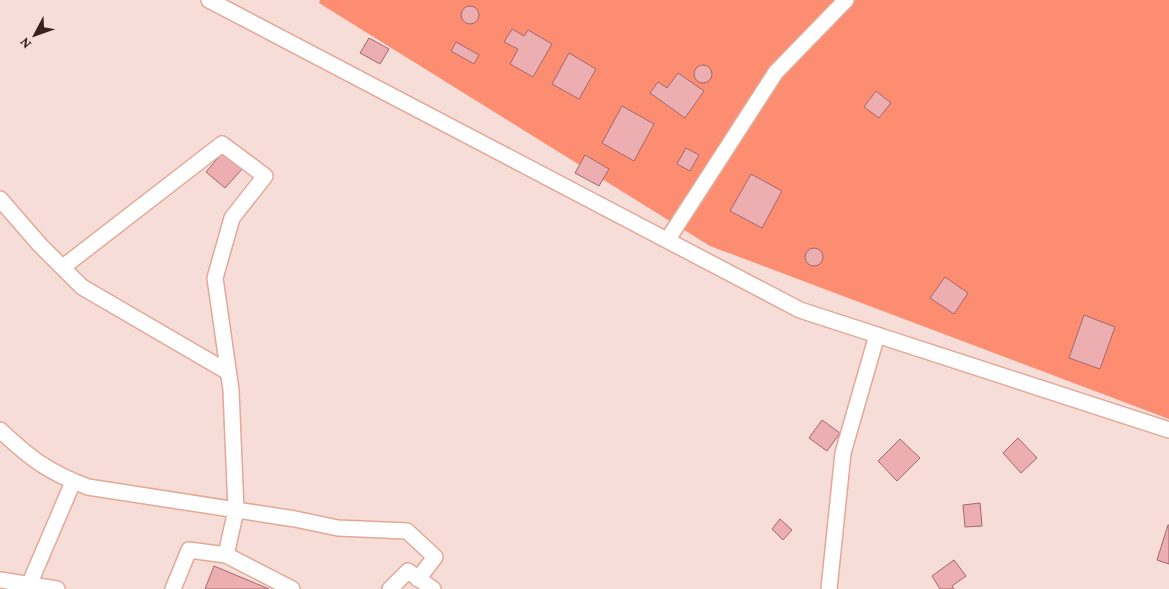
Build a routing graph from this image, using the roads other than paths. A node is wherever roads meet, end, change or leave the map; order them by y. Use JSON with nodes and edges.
{"nodes":[{"id":1,"x":209,"y":0,"type":"edge"},
{"id":2,"x":846,"y":0,"type":"edge"},
{"id":3,"x":0,"y":199,"type":"edge"},
{"id":4,"x":668,"y":240,"type":"junction"},
{"id":5,"x":63,"y":267,"type":"junction"},
{"id":6,"x":877,"y":335,"type":"junction"},
{"id":7,"x":228,"y":372,"type":"junction"},
{"id":8,"x":0,"y":430,"type":"edge"},
{"id":9,"x":1169,"y":430,"type":"edge"},
{"id":10,"x":73,"y":482,"type":"junction"},
{"id":11,"x":236,"y":510,"type":"junction"},
{"id":12,"x":226,"y":556,"type":"junction"},
{"id":13,"x":418,"y":579,"type":"junction"},
{"id":14,"x":0,"y":580,"type":"edge"},
{"id":15,"x":29,"y":585,"type":"junction"},
{"id":16,"x":57,"y":589,"type":"edge"},
{"id":17,"x":173,"y":589,"type":"edge"},
{"id":18,"x":292,"y":589,"type":"edge"},
{"id":19,"x":390,"y":589,"type":"edge"},
{"id":20,"x":432,"y":589,"type":"edge"},
{"id":21,"x":828,"y":589,"type":"edge"}],
"edges":[{"from":1,"to":4,"type":"street"},
{"from":2,"to":4,"type":"street"},
{"from":3,"to":5,"type":"street"},
{"from":4,"to":6,"type":"street"},
{"from":5,"to":7,"type":"street"},
{"from":5,"to":7,"type":"street"},
{"from":6,"to":9,"type":"street"},
{"from":6,"to":21,"type":"street"},
{"from":7,"to":11,"type":"street"},
{"from":8,"to":10,"type":"street"},
{"from":10,"to":11,"type":"street"},
{"from":10,"to":15,"type":"street"},
{"from":11,"to":12,"type":"street"},
{"from":11,"to":13,"type":"street"},
{"from":12,"to":17,"type":"street"},
{"from":12,"to":18,"type":"street"},
{"from":13,"to":19,"type":"street"},
{"from":13,"to":20,"type":"street"},
{"from":14,"to":15,"type":"street"},
{"from":15,"to":16,"type":"street"}]}
